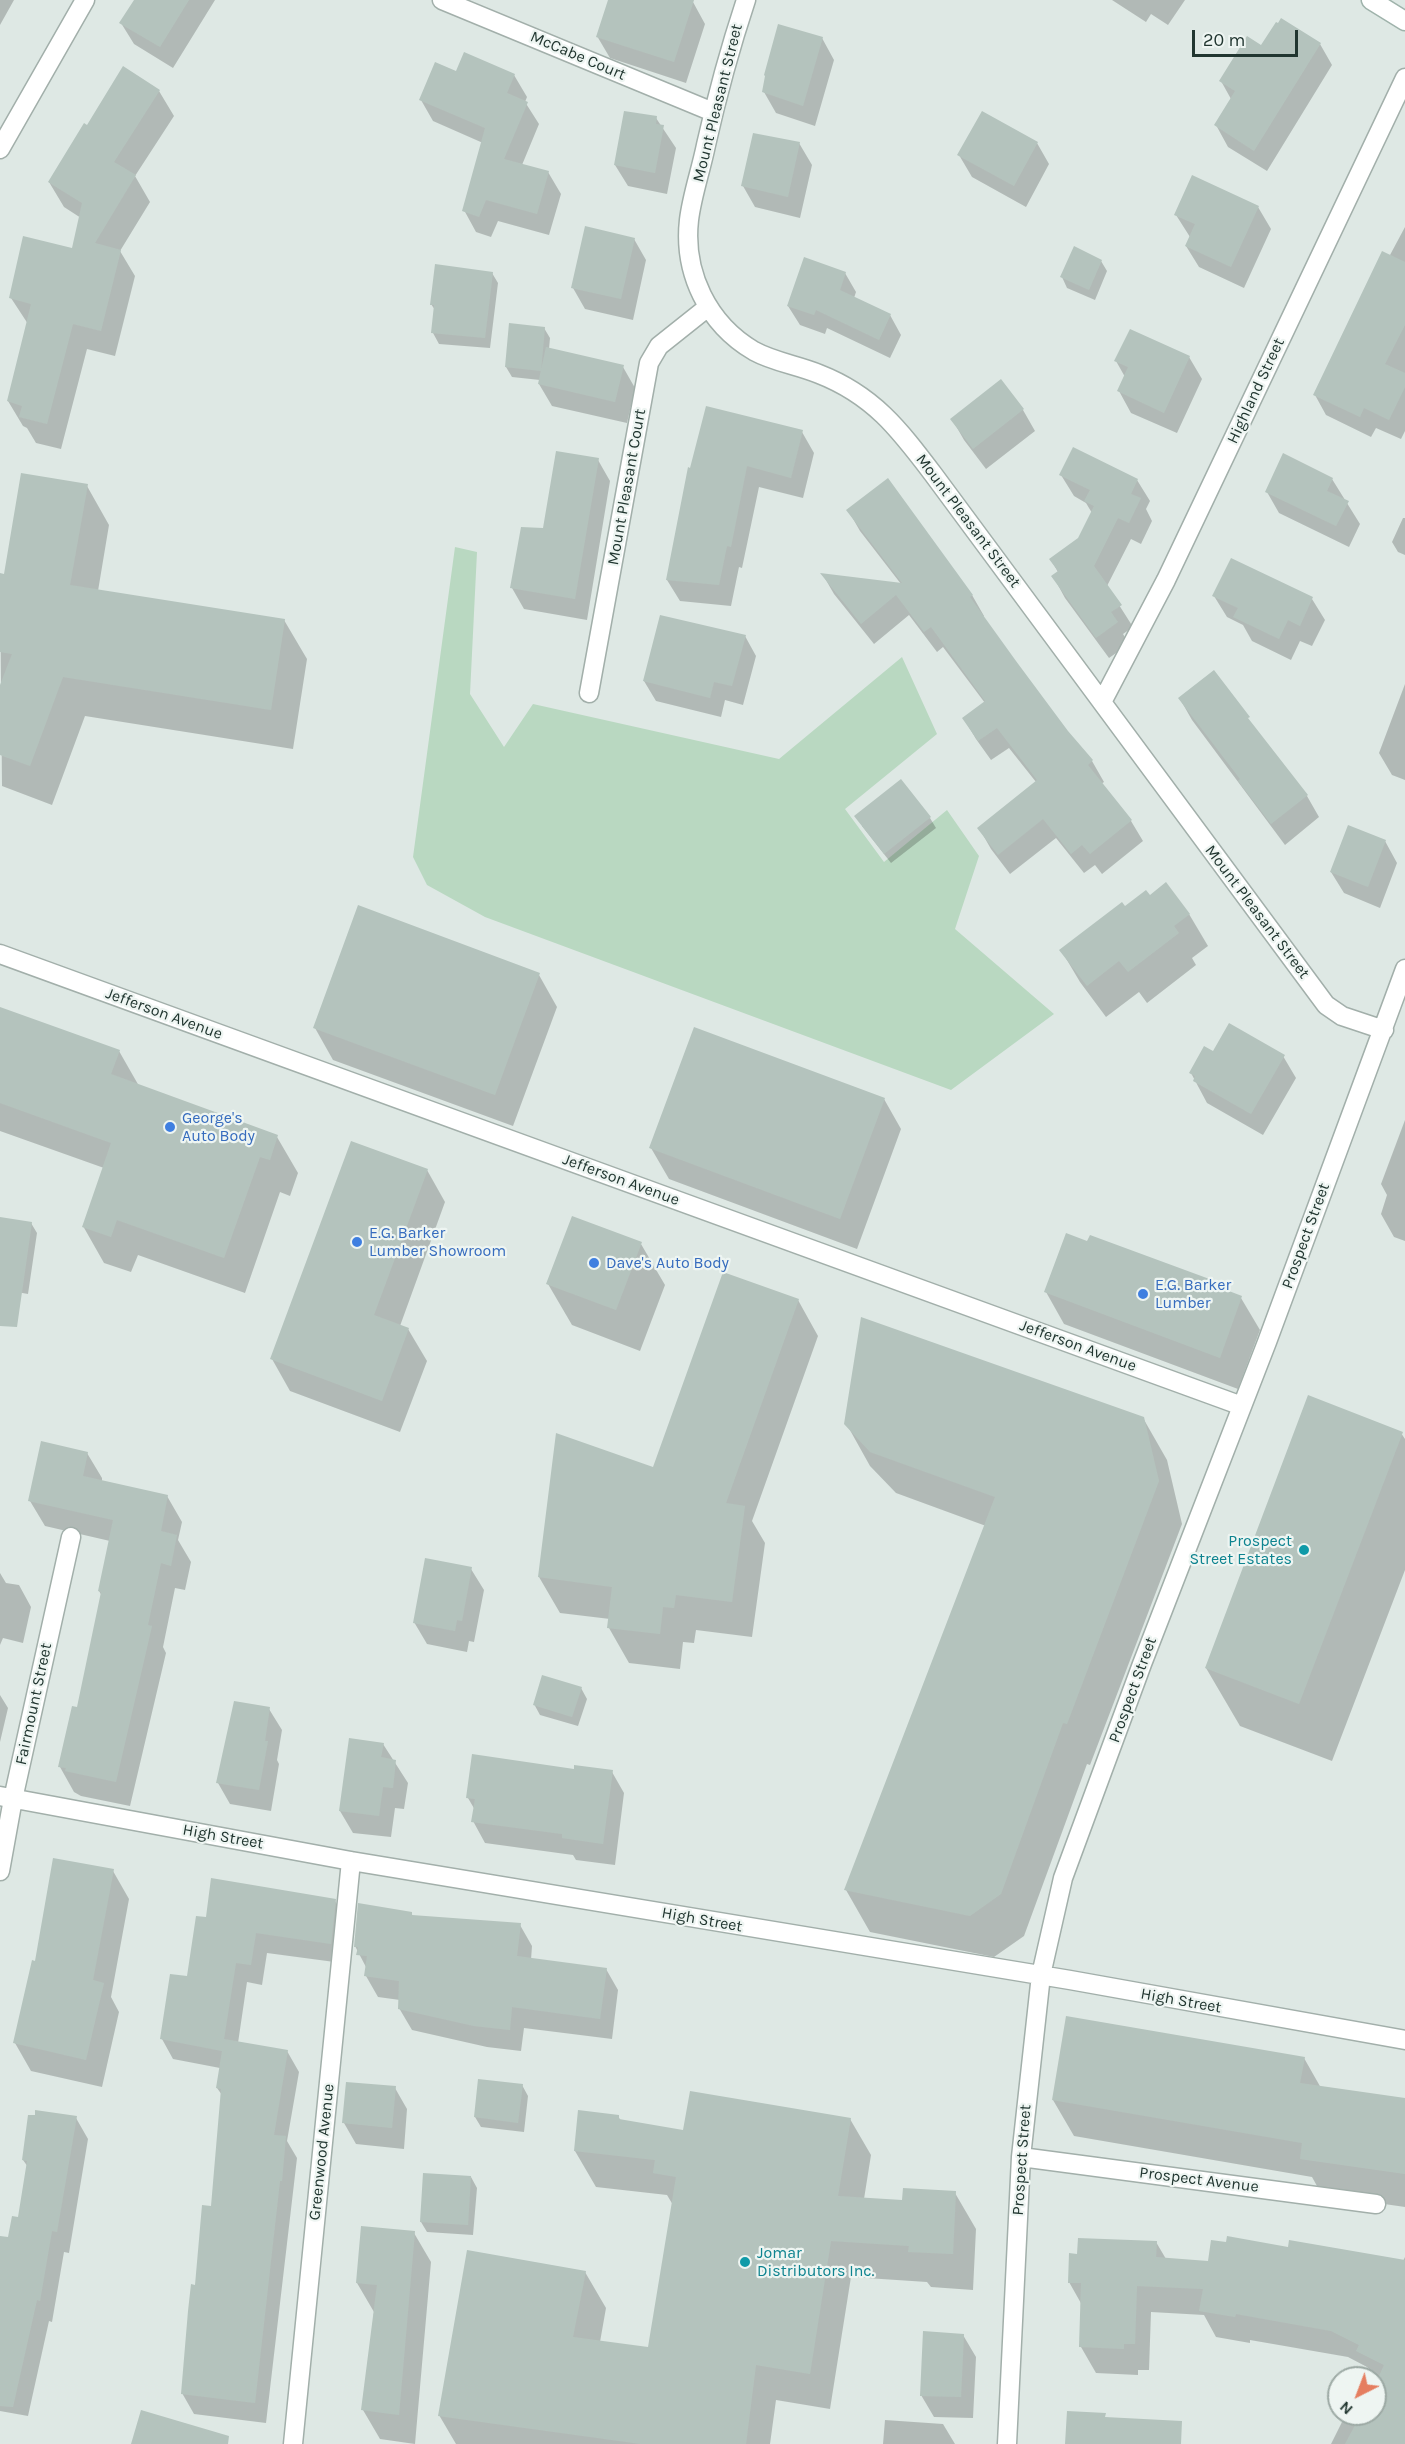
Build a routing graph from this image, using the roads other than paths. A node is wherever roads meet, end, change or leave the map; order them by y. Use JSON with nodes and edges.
{"nodes":[{"id":1,"x":86,"y":0,"type":"edge"},
{"id":2,"x":442,"y":0,"type":"edge"},
{"id":3,"x":746,"y":0,"type":"edge"},
{"id":4,"x":1371,"y":0,"type":"edge"},
{"id":5,"x":1405,"y":21,"type":"edge"},
{"id":6,"x":1405,"y":78,"type":"edge"},
{"id":7,"x":713,"y":112,"type":"junction"},
{"id":8,"x":0,"y":149,"type":"edge"},
{"id":9,"x":708,"y":307,"type":"junction"},
{"id":10,"x":589,"y":693,"type":"dead end"},
{"id":11,"x":1102,"y":702,"type":"junction"},
{"id":12,"x":0,"y":954,"type":"edge"},
{"id":13,"x":1405,"y":969,"type":"edge"},
{"id":14,"x":1384,"y":1030,"type":"junction"},
{"id":15,"x":1242,"y":1406,"type":"junction"},
{"id":16,"x":71,"y":1537,"type":"dead end"},
{"id":17,"x":7,"y":1798,"type":"edge"},
{"id":18,"x":351,"y":1861,"type":"junction"},
{"id":19,"x":0,"y":1871,"type":"edge"},
{"id":20,"x":1041,"y":1976,"type":"junction"},
{"id":21,"x":1405,"y":2040,"type":"edge"},
{"id":22,"x":1021,"y":2157,"type":"junction"},
{"id":23,"x":1376,"y":2204,"type":"dead end"},
{"id":24,"x":292,"y":2444,"type":"edge"},
{"id":25,"x":1007,"y":2444,"type":"edge"}],
"edges":[{"from":1,"to":8,"type":"street"},
{"from":2,"to":7,"type":"street","name":"McCabe Court"},
{"from":3,"to":7,"type":"street","name":"Mount Pleasant Street"},
{"from":4,"to":5,"type":"street"},
{"from":6,"to":11,"type":"street","name":"Highland Street"},
{"from":7,"to":9,"type":"street","name":"Mount Pleasant Street"},
{"from":9,"to":10,"type":"street","name":"Mount Pleasant Court"},
{"from":9,"to":11,"type":"street","name":"Mount Pleasant Street"},
{"from":11,"to":14,"type":"street","name":"Mount Pleasant Street"},
{"from":12,"to":15,"type":"street","name":"Jefferson Avenue"},
{"from":13,"to":14,"type":"street","name":"Prospect Street"},
{"from":14,"to":15,"type":"street","name":"Prospect Street"},
{"from":15,"to":20,"type":"street","name":"Prospect Street"},
{"from":16,"to":17,"type":"street","name":"Fairmount Street"},
{"from":17,"to":18,"type":"street","name":"High Street"},
{"from":17,"to":19,"type":"street","name":"Fairmount Street"},
{"from":18,"to":20,"type":"street","name":"High Street"},
{"from":18,"to":24,"type":"street","name":"Greenwood Avenue"},
{"from":20,"to":21,"type":"street","name":"High Street"},
{"from":20,"to":22,"type":"street","name":"Prospect Street"},
{"from":22,"to":23,"type":"street","name":"Prospect Avenue"},
{"from":22,"to":25,"type":"street","name":"Prospect Street"}]}
